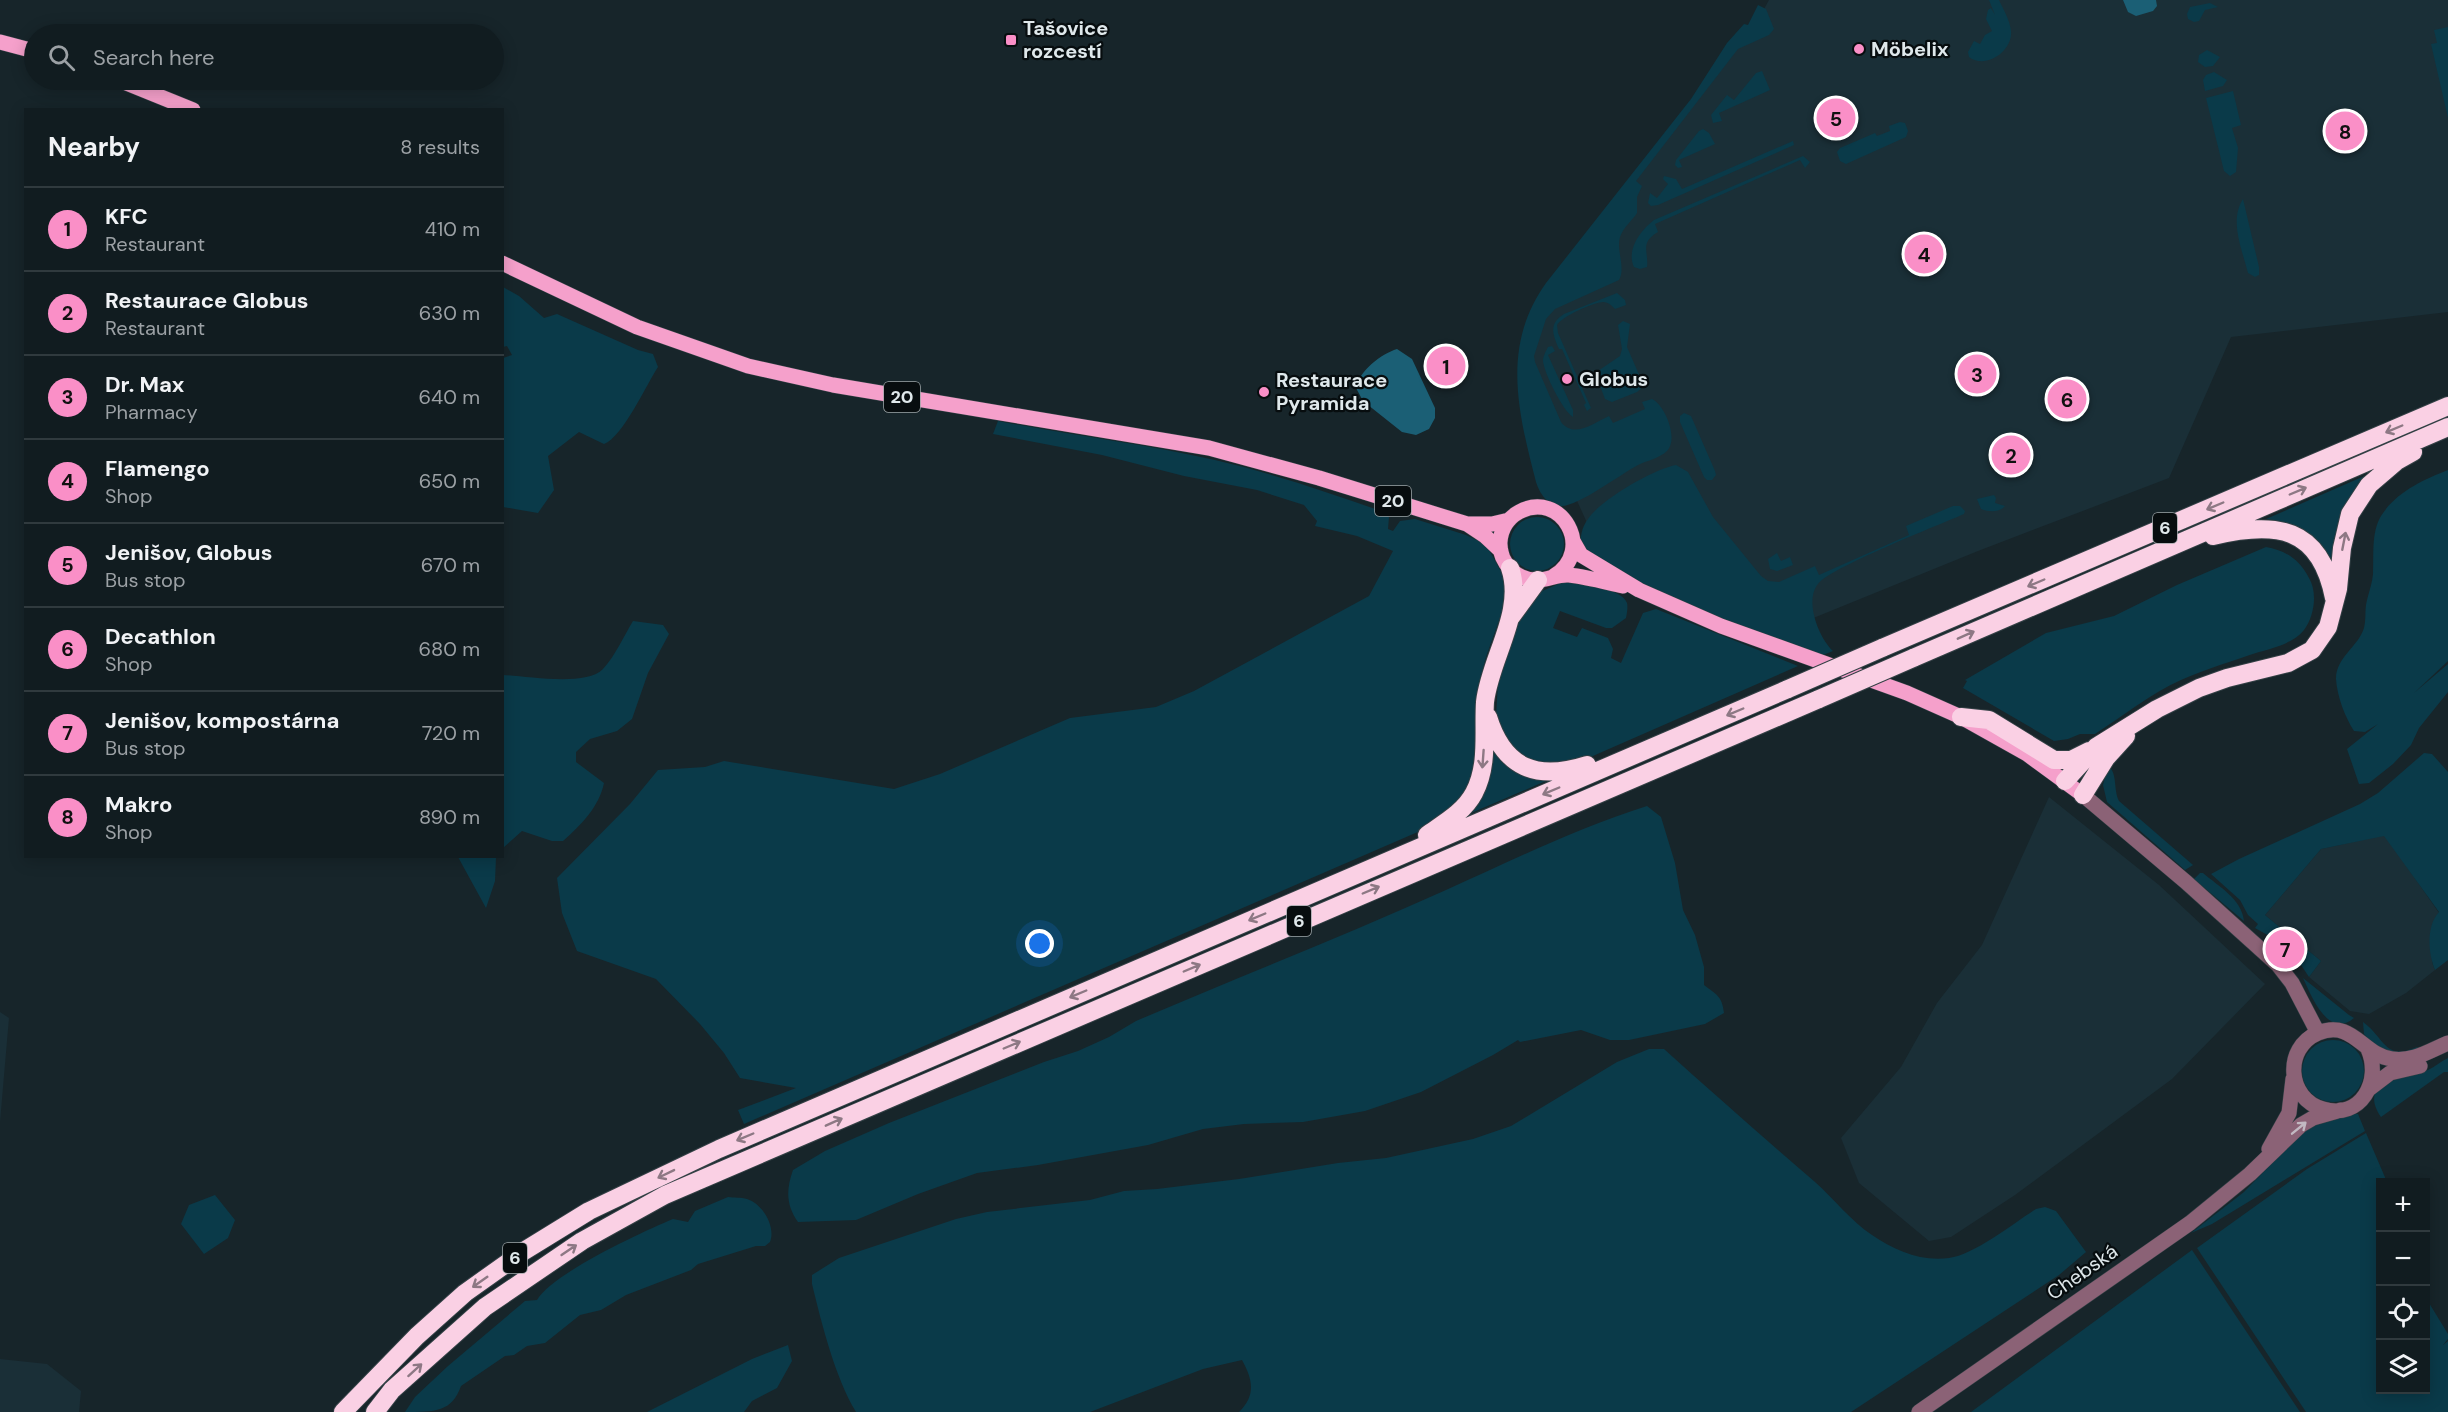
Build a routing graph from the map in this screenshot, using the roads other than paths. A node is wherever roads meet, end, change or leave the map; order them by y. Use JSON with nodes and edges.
{"nodes":[{"id":1,"x":0,"y":42,"type":"edge"},
{"id":2,"x":24,"y":48,"type":"edge"},
{"id":3,"x":144,"y":90,"type":"edge"},
{"id":4,"x":188,"y":108,"type":"edge"},
{"id":5,"x":504,"y":264,"type":"edge"},
{"id":6,"x":2448,"y":406,"type":"edge"},
{"id":7,"x":2448,"y":427,"type":"edge"},
{"id":8,"x":2448,"y":432,"type":"edge"},
{"id":9,"x":1509,"y":520,"type":"junction"},
{"id":10,"x":1467,"y":524,"type":"junction"},
{"id":11,"x":1573,"y":541,"type":"junction"},
{"id":12,"x":2167,"y":547,"type":"junction"},
{"id":13,"x":1501,"y":551,"type":"junction"},
{"id":14,"x":1510,"y":568,"type":"junction"},
{"id":15,"x":1546,"y":578,"type":"junction"},
{"id":16,"x":1639,"y":590,"type":"junction"},
{"id":17,"x":2335,"y":599,"type":"junction"},
{"id":18,"x":1509,"y":618,"type":"junction"},
{"id":19,"x":1486,"y":700,"type":"junction"},
{"id":20,"x":2157,"y":709,"type":"junction"},
{"id":21,"x":1962,"y":717,"type":"junction"},
{"id":22,"x":1682,"y":735,"type":"junction"},
{"id":23,"x":2096,"y":747,"type":"junction"},
{"id":24,"x":2065,"y":782,"type":"junction"},
{"id":25,"x":2083,"y":795,"type":"junction"},
{"id":26,"x":1388,"y":861,"type":"junction"},
{"id":27,"x":2318,"y":1033,"type":"junction"},
{"id":28,"x":2448,"y":1043,"type":"edge"},
{"id":29,"x":2368,"y":1049,"type":"junction"},
{"id":30,"x":2448,"y":1049,"type":"edge"},
{"id":31,"x":2293,"y":1078,"type":"junction"},
{"id":32,"x":2369,"y":1089,"type":"junction"},
{"id":33,"x":2341,"y":1110,"type":"junction"},
{"id":34,"x":2264,"y":1159,"type":"junction"},
{"id":35,"x":343,"y":1412,"type":"edge"},
{"id":36,"x":375,"y":1412,"type":"edge"},
{"id":37,"x":1919,"y":1412,"type":"edge"}],
"edges":[{"from":1,"to":2,"type":"main road"},
{"from":3,"to":4,"type":"main road"},
{"from":5,"to":10,"type":"main road","number":"20"},
{"from":6,"to":22,"type":"highway","number":"6","one_way":true,"bridge":true},
{"from":12,"to":7,"type":"highway","number":"6","one_way":true},
{"from":17,"to":8,"type":"highway","one_way":true},
{"from":9,"to":10,"type":"main road","number":"20"},
{"from":9,"to":11,"type":"main road"},
{"from":9,"to":13,"type":"main road"},
{"from":10,"to":13,"type":"main road","number":"20"},
{"from":11,"to":15,"type":"main road"},
{"from":11,"to":16,"type":"main road"},
{"from":12,"to":17,"type":"highway"},
{"from":36,"to":12,"type":"highway","number":"6","one_way":true,"bridge":true},
{"from":13,"to":14,"type":"main road"},
{"from":14,"to":15,"type":"main road"},
{"from":14,"to":18,"type":"highway"},
{"from":15,"to":16,"type":"main road"},
{"from":15,"to":18,"type":"highway"},
{"from":16,"to":21,"type":"main road"},
{"from":17,"to":20,"type":"highway"},
{"from":18,"to":19,"type":"highway"},
{"from":19,"to":22,"type":"highway"},
{"from":19,"to":26,"type":"highway","one_way":true},
{"from":20,"to":23,"type":"highway"},
{"from":20,"to":25,"type":"highway"},
{"from":21,"to":23,"type":"highway"},
{"from":21,"to":24,"type":"main road"},
{"from":22,"to":26,"type":"highway","number":"6","one_way":true},
{"from":23,"to":24,"type":"highway"},
{"from":24,"to":25,"type":"main road"},
{"from":25,"to":27,"type":"street"},
{"from":26,"to":35,"type":"highway","number":"6","one_way":true},
{"from":27,"to":29,"type":"street"},
{"from":27,"to":31,"type":"street"},
{"from":28,"to":29,"type":"street"},
{"from":29,"to":32,"type":"street"},
{"from":30,"to":32,"type":"street"},
{"from":31,"to":33,"type":"street"},
{"from":31,"to":34,"type":"street","name":"Chebská"},
{"from":32,"to":33,"type":"street"},
{"from":34,"to":33,"type":"street","name":"Chebská","one_way":true},
{"from":34,"to":37,"type":"street","name":"Chebská"}]}
